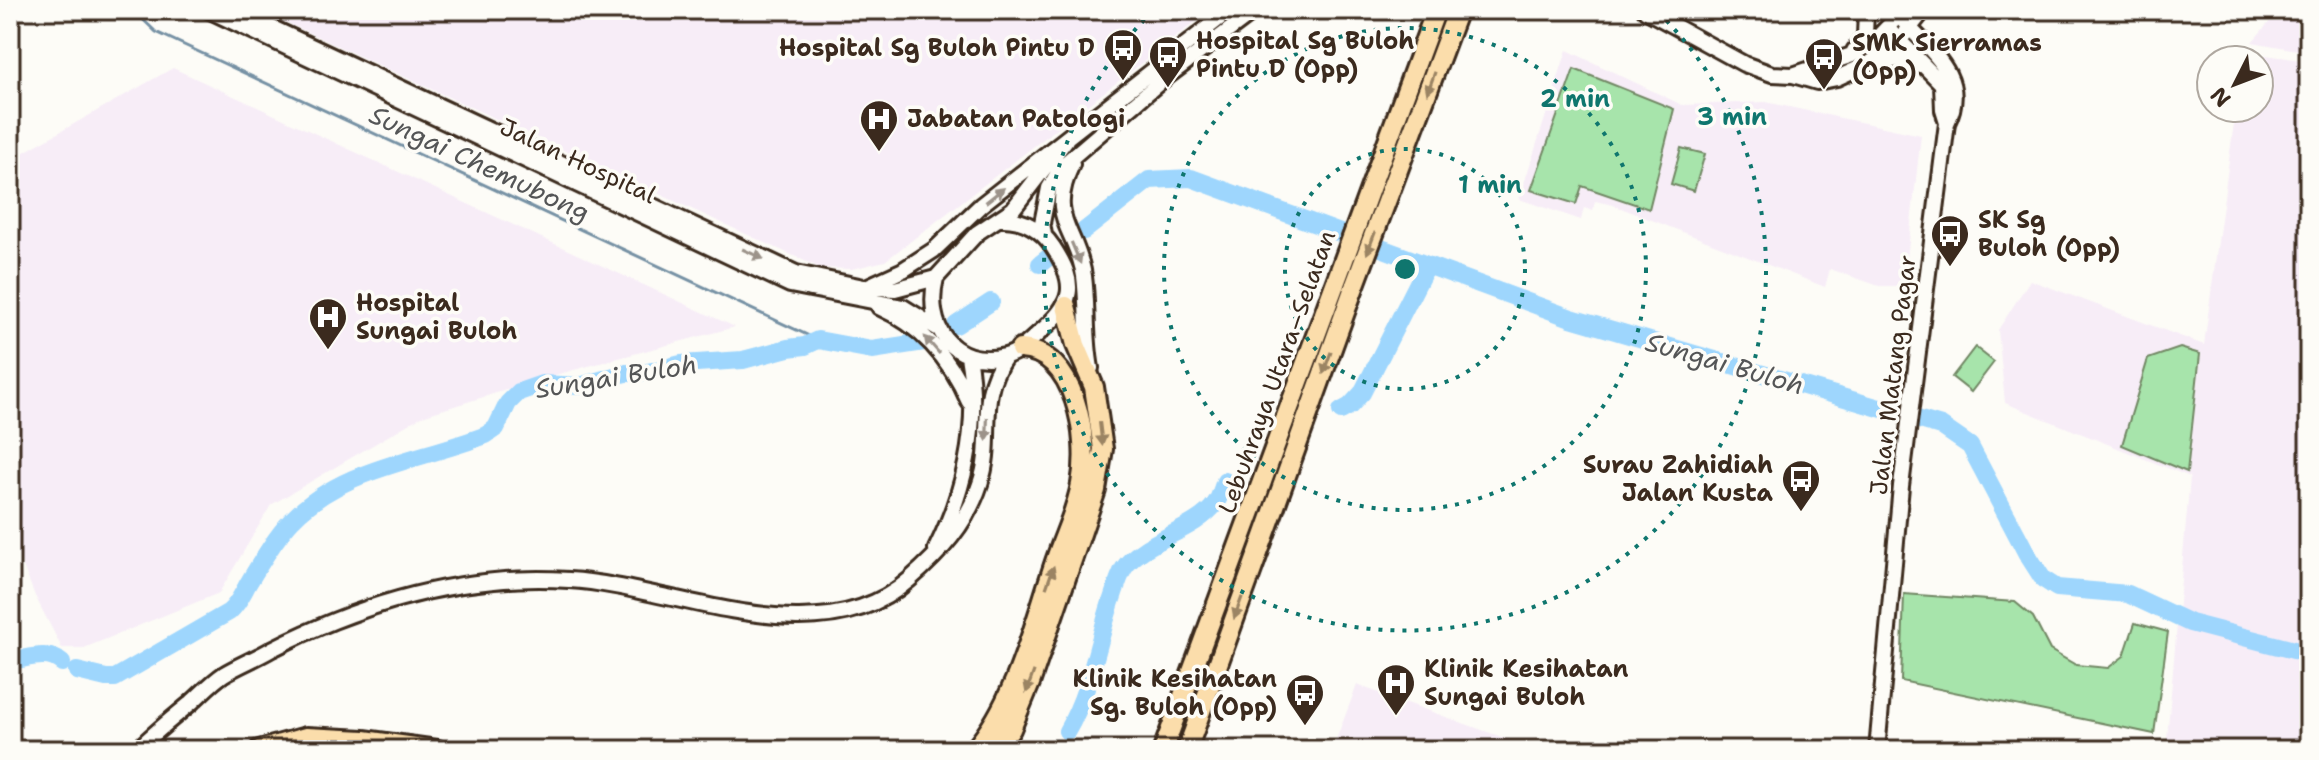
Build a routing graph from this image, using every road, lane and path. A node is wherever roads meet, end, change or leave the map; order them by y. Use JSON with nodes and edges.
{"nodes":[{"id":1,"x":208,"y":10,"type":"edge"},
{"id":2,"x":234,"y":10,"type":"edge"},
{"id":3,"x":1230,"y":10,"type":"edge"},
{"id":4,"x":1256,"y":10,"type":"edge"},
{"id":5,"x":1436,"y":10,"type":"edge"},
{"id":6,"x":1458,"y":10,"type":"edge"},
{"id":7,"x":1645,"y":10,"type":"edge"},
{"id":8,"x":1866,"y":10,"type":"edge"},
{"id":9,"x":1924,"y":10,"type":"edge"},
{"id":10,"x":1897,"y":18,"type":"edge"},
{"id":11,"x":1910,"y":29,"type":"junction"},
{"id":12,"x":1899,"y":41,"type":"junction"},
{"id":13,"x":1852,"y":55,"type":"junction"},
{"id":14,"x":1870,"y":63,"type":"junction"},
{"id":15,"x":1793,"y":75,"type":"junction"},
{"id":16,"x":1937,"y":76,"type":"junction"},
{"id":17,"x":1947,"y":123,"type":"junction"},
{"id":18,"x":1066,"y":140,"type":"junction"},
{"id":19,"x":1077,"y":152,"type":"junction"},
{"id":20,"x":1001,"y":219,"type":"junction"},
{"id":21,"x":966,"y":220,"type":"junction"},
{"id":22,"x":1044,"y":235,"type":"junction"},
{"id":23,"x":947,"y":264,"type":"junction"},
{"id":24,"x":936,"y":278,"type":"junction"},
{"id":25,"x":862,"y":293,"type":"junction"},
{"id":26,"x":1066,"y":306,"type":"junction"},
{"id":27,"x":937,"y":328,"type":"junction"},
{"id":28,"x":1013,"y":352,"type":"junction"},
{"id":29,"x":968,"y":356,"type":"junction"},
{"id":30,"x":1094,"y":387,"type":"junction"},
{"id":31,"x":972,"y":410,"type":"junction"},
{"id":32,"x":930,"y":560,"type":"junction"},
{"id":33,"x":137,"y":750,"type":"edge"},
{"id":34,"x":259,"y":750,"type":"edge"},
{"id":35,"x":437,"y":750,"type":"edge"},
{"id":36,"x":974,"y":750,"type":"edge"},
{"id":37,"x":996,"y":750,"type":"edge"},
{"id":38,"x":1162,"y":750,"type":"edge"},
{"id":39,"x":1187,"y":750,"type":"edge"},
{"id":40,"x":1877,"y":750,"type":"edge"}],
"edges":[{"from":1,"to":25,"type":"main road","name":"Jalan Hospital"},
{"from":2,"to":25,"type":"main road","name":"Jalan Hospital","one_way":true},
{"from":3,"to":18,"type":"main road"},
{"from":4,"to":19,"type":"main road"},
{"from":5,"to":38,"type":"highway","name":"Lebuhraya Utara–Selatan"},
{"from":6,"to":39,"type":"highway","name":"Lebuhraya Utara–Selatan","one_way":true},
{"from":7,"to":15,"type":"main road"},
{"from":8,"to":13,"type":"main road"},
{"from":9,"to":11,"type":"main road"},
{"from":10,"to":11,"type":"main road"},
{"from":10,"to":12,"type":"main road"},
{"from":10,"to":13,"type":"main road"},
{"from":11,"to":12,"type":"main road"},
{"from":11,"to":17,"type":"main road"},
{"from":12,"to":14,"type":"main road"},
{"from":12,"to":16,"type":"main road"},
{"from":13,"to":15,"type":"main road"},
{"from":14,"to":15,"type":"main road"},
{"from":14,"to":16,"type":"main road"},
{"from":16,"to":17,"type":"main road","name":"Jalan Matang Pagar"},
{"from":17,"to":40,"type":"main road","name":"Jalan Matang Pagar"},
{"from":18,"to":20,"type":"main road"},
{"from":21,"to":18,"type":"main road","one_way":true},
{"from":19,"to":22,"type":"main road"},
{"from":19,"to":30,"type":"main road","one_way":true},
{"from":20,"to":22,"type":"main road"},
{"from":20,"to":23,"type":"main road"},
{"from":21,"to":23,"type":"main road"},
{"from":21,"to":25,"type":"main road"},
{"from":22,"to":26,"type":"main road"},
{"from":23,"to":24,"type":"main road"},
{"from":24,"to":25,"type":"main road","name":"Jalan Hospital"},
{"from":24,"to":27,"type":"main road"},
{"from":25,"to":27,"type":"main road","name":"Jalan Hospital"},
{"from":31,"to":25,"type":"main road","one_way":true},
{"from":26,"to":28,"type":"main road"},
{"from":26,"to":30,"type":"highway"},
{"from":27,"to":29,"type":"main road"},
{"from":28,"to":29,"type":"main road"},
{"from":28,"to":32,"type":"main road","one_way":true},
{"from":36,"to":28,"type":"highway","one_way":true},
{"from":29,"to":31,"type":"main road"},
{"from":30,"to":37,"type":"highway","one_way":true},
{"from":31,"to":32,"type":"main road"},
{"from":32,"to":33,"type":"main road"},
{"from":34,"to":35,"type":"highway"}]}
